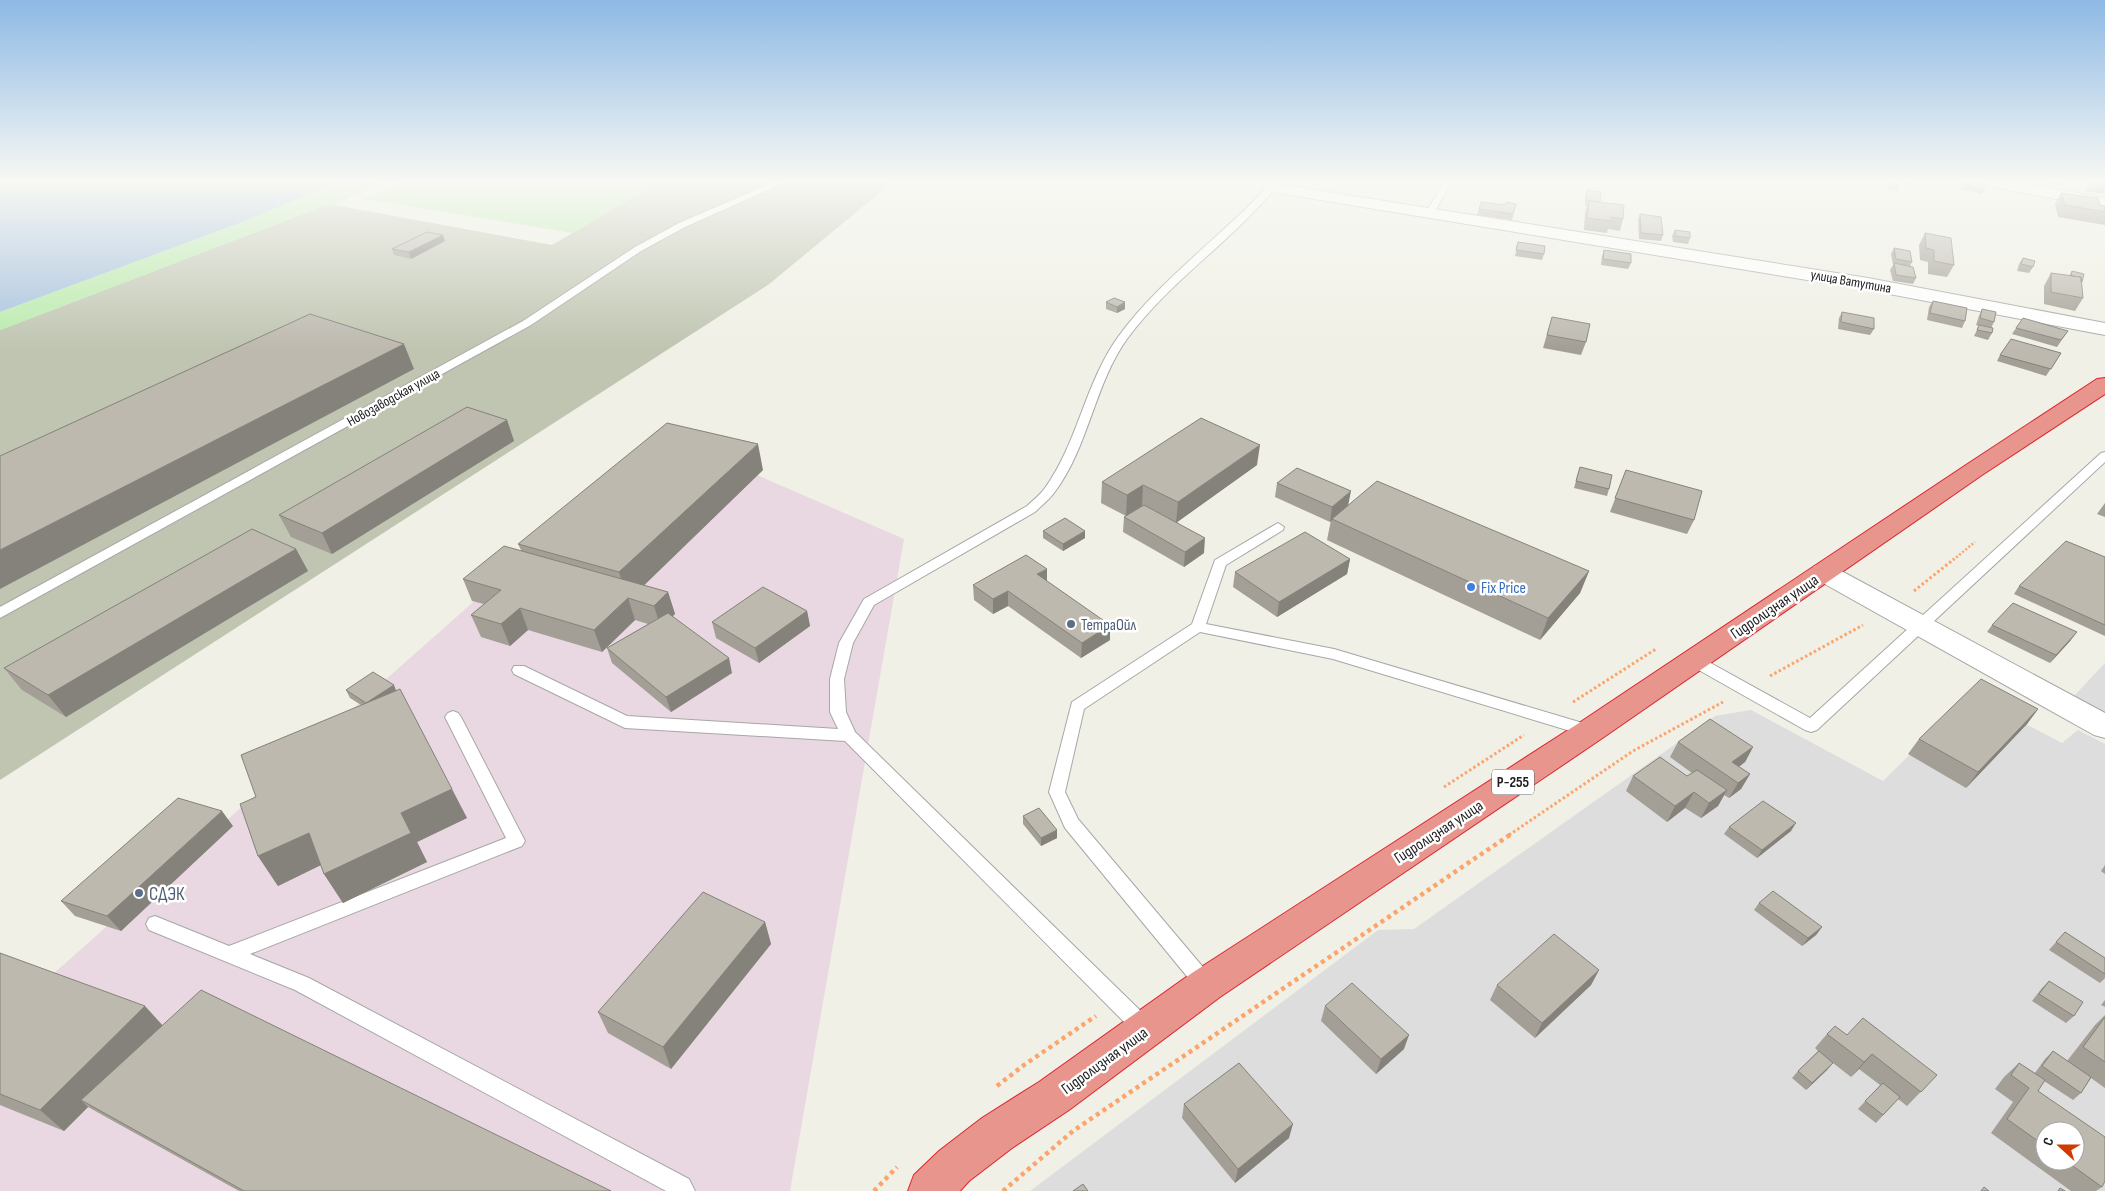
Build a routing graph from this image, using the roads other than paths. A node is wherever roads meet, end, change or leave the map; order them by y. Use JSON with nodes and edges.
{"nodes":[{"id":1,"x":661,"y":237,"type":"edge"},
{"id":2,"x":1221,"y":237,"type":"edge"},
{"id":3,"x":1571,"y":237,"type":"edge"},
{"id":4,"x":2105,"y":329,"type":"edge"},
{"id":5,"x":2105,"y":384,"type":"edge"},
{"id":6,"x":2104,"y":458,"type":"edge"},
{"id":7,"x":1278,"y":527,"type":"dead end"},
{"id":8,"x":1823,"y":572,"type":"junction"},
{"id":9,"x":0,"y":613,"type":"edge"},
{"id":10,"x":1920,"y":626,"type":"junction"},
{"id":11,"x":1198,"y":627,"type":"junction"},
{"id":12,"x":1694,"y":660,"type":"junction"},
{"id":13,"x":519,"y":670,"type":"dead end"},
{"id":14,"x":453,"y":717,"type":"dead end"},
{"id":15,"x":2105,"y":727,"type":"edge"},
{"id":16,"x":1590,"y":730,"type":"junction"},
{"id":17,"x":849,"y":736,"type":"junction"},
{"id":18,"x":155,"y":924,"type":"dead end"},
{"id":19,"x":229,"y":954,"type":"junction"},
{"id":20,"x":1206,"y":984,"type":"junction"},
{"id":21,"x":1146,"y":1030,"type":"junction"},
{"id":22,"x":684,"y":1191,"type":"edge"},
{"id":23,"x":930,"y":1191,"type":"edge"}],
"edges":[{"from":1,"to":9,"type":"lane","name":"Новозаводская улица"},
{"from":2,"to":17,"type":"lane"},
{"from":3,"to":4,"type":"street","name":"улица Ватутина"},
{"from":5,"to":8,"type":"highway","name":"Гидролизная улица","number":"Р-255"},
{"from":6,"to":10,"type":"lane"},
{"from":7,"to":11,"type":"lane"},
{"from":8,"to":10,"type":"street"},
{"from":8,"to":12,"type":"highway","name":"Гидролизная улица","number":"Р-255"},
{"from":10,"to":12,"type":"lane"},
{"from":10,"to":15,"type":"street"},
{"from":11,"to":16,"type":"lane"},
{"from":11,"to":20,"type":"lane"},
{"from":12,"to":16,"type":"highway","name":"Гидролизная улица","number":"Р-255"},
{"from":13,"to":17,"type":"lane"},
{"from":14,"to":19,"type":"lane"},
{"from":16,"to":20,"type":"highway","name":"Гидролизная улица","number":"Р-255"},
{"from":17,"to":21,"type":"lane"},
{"from":18,"to":19,"type":"lane"},
{"from":19,"to":22,"type":"lane"},
{"from":20,"to":21,"type":"highway","name":"Гидролизная улица","number":"Р-255"},
{"from":21,"to":23,"type":"highway","name":"Гидролизная улица","number":"Р-255"}]}
